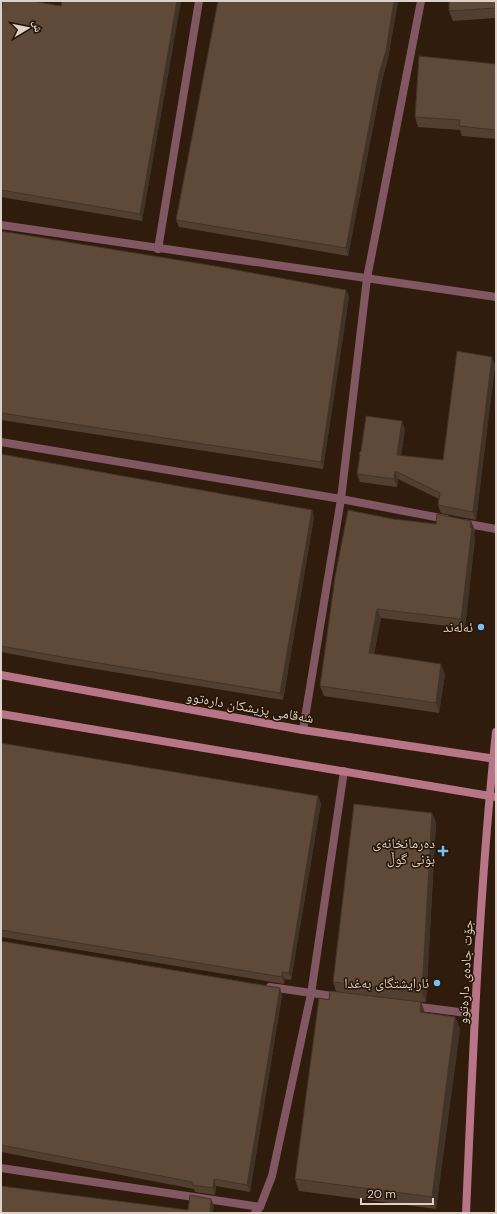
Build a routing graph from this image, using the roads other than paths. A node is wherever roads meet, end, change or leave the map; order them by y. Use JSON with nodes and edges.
{"nodes":[{"id":1,"x":199,"y":1,"type":"edge"},
{"id":2,"x":421,"y":1,"type":"edge"},
{"id":3,"x":1,"y":225,"type":"edge"},
{"id":4,"x":158,"y":249,"type":"junction"},
{"id":5,"x":367,"y":278,"type":"junction"},
{"id":6,"x":496,"y":297,"type":"edge"},
{"id":7,"x":1,"y":442,"type":"edge"},
{"id":8,"x":340,"y":499,"type":"junction"},
{"id":9,"x":496,"y":529,"type":"edge"},
{"id":10,"x":1,"y":675,"type":"edge"},
{"id":11,"x":1,"y":714,"type":"edge"},
{"id":12,"x":303,"y":730,"type":"junction"},
{"id":13,"x":496,"y":732,"type":"edge"},
{"id":14,"x":495,"y":759,"type":"edge"},
{"id":15,"x":344,"y":771,"type":"junction"},
{"id":16,"x":493,"y":796,"type":"edge"},
{"id":17,"x":265,"y":986,"type":"edge"},
{"id":18,"x":311,"y":994,"type":"junction"},
{"id":19,"x":350,"y":998,"type":"edge"},
{"id":20,"x":405,"y":1005,"type":"edge"},
{"id":21,"x":475,"y":1014,"type":"junction"},
{"id":22,"x":1,"y":1168,"type":"edge"},
{"id":23,"x":258,"y":1210,"type":"edge"},
{"id":24,"x":466,"y":1213,"type":"edge"}],
"edges":[{"from":1,"to":4,"type":"street"},
{"from":2,"to":5,"type":"street"},
{"from":3,"to":4,"type":"street"},
{"from":4,"to":5,"type":"street"},
{"from":5,"to":6,"type":"street"},
{"from":5,"to":8,"type":"street"},
{"from":7,"to":8,"type":"street"},
{"from":8,"to":9,"type":"street"},
{"from":8,"to":12,"type":"street"},
{"from":10,"to":12,"type":"main road","name":"شەقامی پزیشکان دارەتوو"},
{"from":11,"to":15,"type":"main road"},
{"from":12,"to":14,"type":"main road","name":"شەقامی پزیشکان دارەتوو"},
{"from":13,"to":14,"type":"main road","name":"جۆت جادەی دارەتوو"},
{"from":14,"to":16,"type":"main road","name":"جۆت جادەی دارەتوو"},
{"from":15,"to":16,"type":"main road"},
{"from":15,"to":18,"type":"street"},
{"from":16,"to":21,"type":"main road","name":"جۆت جادەی دارەتوو"},
{"from":17,"to":18,"type":"street"},
{"from":18,"to":19,"type":"street"},
{"from":18,"to":23,"type":"street"},
{"from":20,"to":21,"type":"street"},
{"from":21,"to":24,"type":"main road","name":"جۆت جادەی دارەتوو"},
{"from":22,"to":23,"type":"street"}]}
